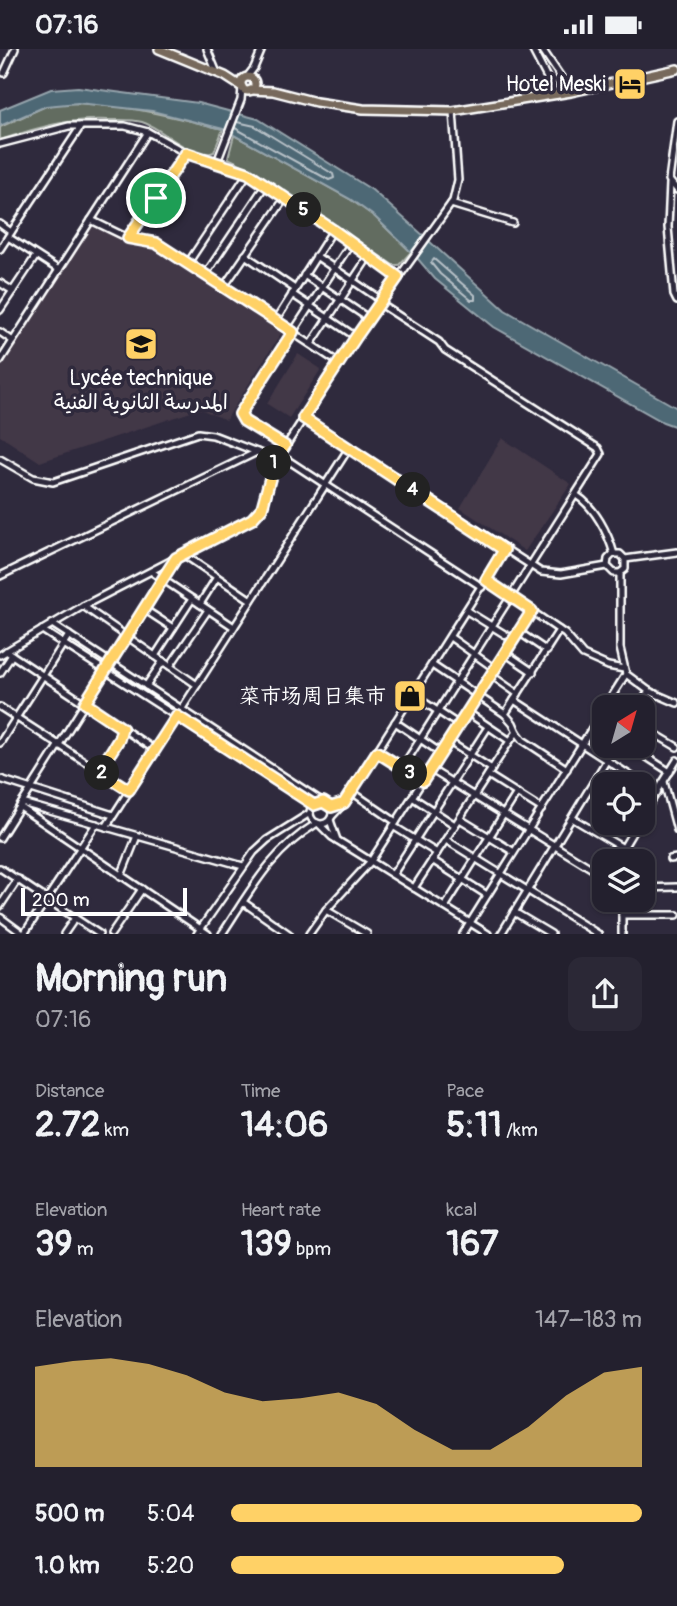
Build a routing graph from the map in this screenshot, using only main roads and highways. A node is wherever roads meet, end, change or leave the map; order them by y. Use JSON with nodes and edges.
{"nodes":[{"id":1,"x":159,"y":49,"type":"edge"},
{"id":2,"x":677,"y":69,"type":"edge"}],
"edges":[{"from":1,"to":2,"type":"main road"}]}
